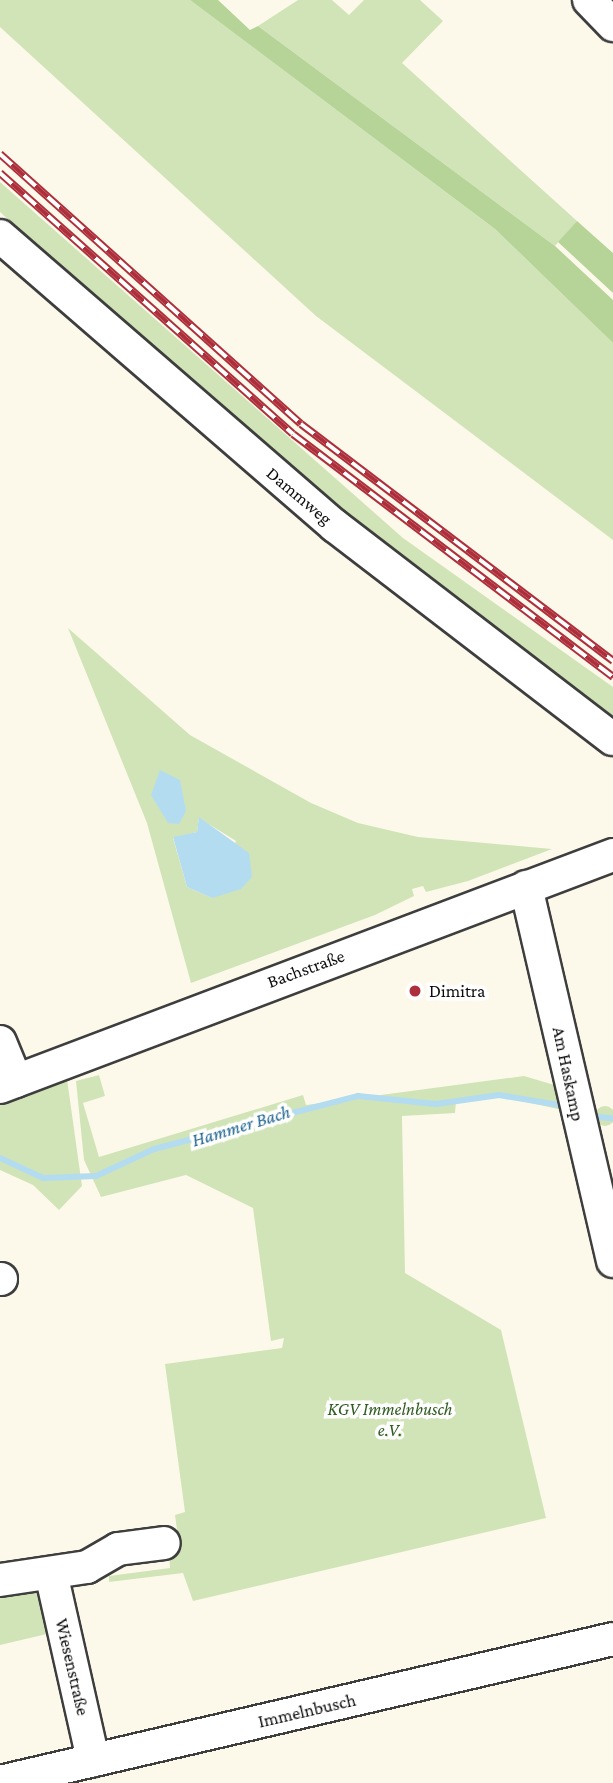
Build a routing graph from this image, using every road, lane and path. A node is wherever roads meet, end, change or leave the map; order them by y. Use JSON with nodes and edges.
{"nodes":[{"id":1,"x":589,"y":0,"type":"edge"},
{"id":2,"x":613,"y":25,"type":"edge"},
{"id":3,"x":0,"y":236,"type":"edge"},
{"id":4,"x":613,"y":739,"type":"edge"},
{"id":5,"x":613,"y":855,"type":"edge"},
{"id":6,"x":526,"y":887,"type":"junction"},
{"id":7,"x":0,"y":1042,"type":"edge"},
{"id":8,"x":8,"y":1084,"type":"edge"},
{"id":9,"x":613,"y":1261,"type":"edge"},
{"id":10,"x":164,"y":1544,"type":"dead end"},
{"id":11,"x":51,"y":1573,"type":"junction"},
{"id":12,"x":0,"y":1580,"type":"edge"},
{"id":13,"x":613,"y":1639,"type":"edge"},
{"id":14,"x":93,"y":1760,"type":"junction"},
{"id":15,"x":0,"y":1782,"type":"edge"}],
"edges":[{"from":1,"to":2,"type":"street"},
{"from":3,"to":4,"type":"street","name":"Dammweg"},
{"from":5,"to":6,"type":"street","name":"Bachstraße"},
{"from":6,"to":8,"type":"street","name":"Bachstraße"},
{"from":6,"to":9,"type":"street","name":"Am Haskamp"},
{"from":7,"to":8,"type":"street"},
{"from":10,"to":11,"type":"street"},
{"from":11,"to":12,"type":"street"},
{"from":11,"to":14,"type":"street","name":"Wiesenstraße"},
{"from":13,"to":14,"type":"street","name":"Immelnbusch"},
{"from":14,"to":15,"type":"street","name":"Immelnbusch"}]}
